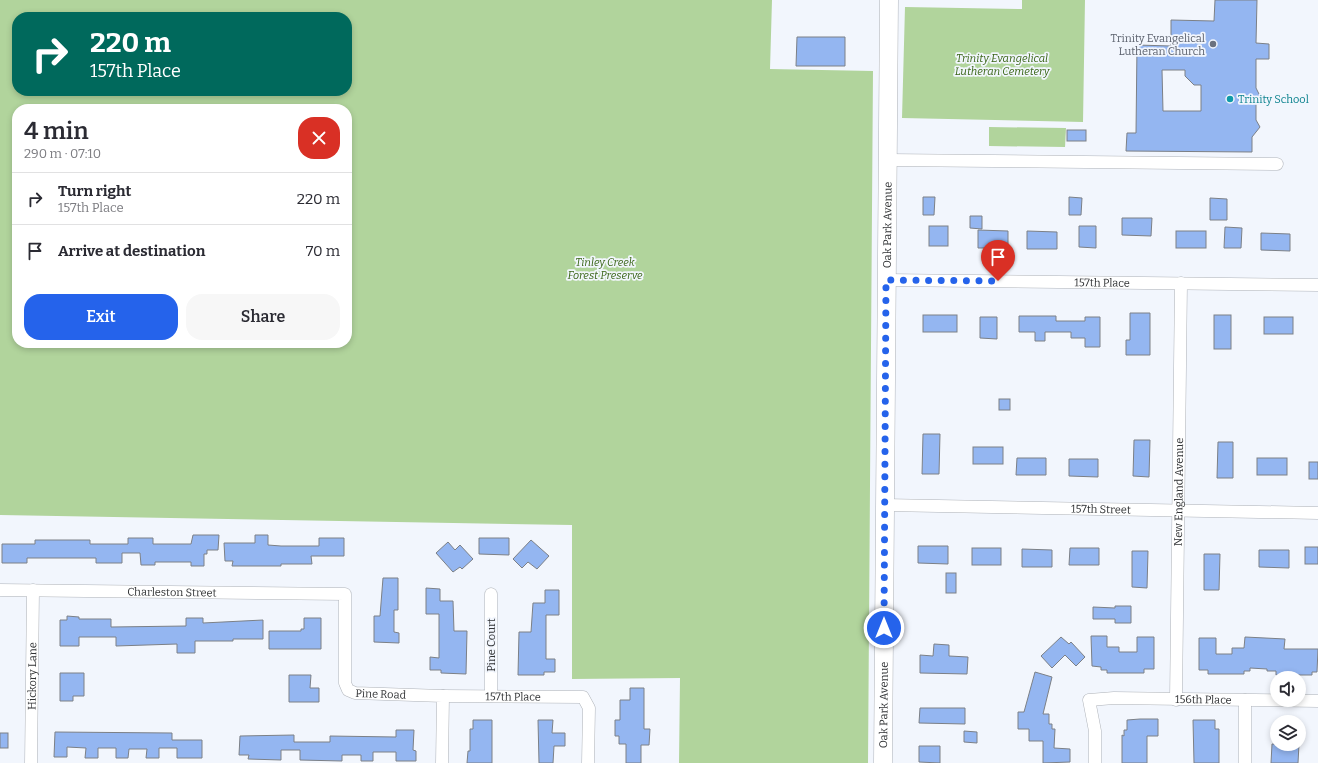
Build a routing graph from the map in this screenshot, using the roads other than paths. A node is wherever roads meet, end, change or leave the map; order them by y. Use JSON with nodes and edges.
{"nodes":[{"id":1,"x":889,"y":0,"type":"edge"},
{"id":2,"x":888,"y":160,"type":"junction"},
{"id":3,"x":1277,"y":164,"type":"dead end"},
{"id":4,"x":886,"y":280,"type":"junction"},
{"id":5,"x":1181,"y":283,"type":"junction"},
{"id":6,"x":1318,"y":285,"type":"edge"},
{"id":7,"x":885,"y":506,"type":"junction"},
{"id":8,"x":1178,"y":511,"type":"junction"},
{"id":9,"x":1318,"y":513,"type":"edge"},
{"id":10,"x":0,"y":590,"type":"edge"},
{"id":11,"x":33,"y":590,"type":"junction"},
{"id":12,"x":345,"y":594,"type":"joint"},
{"id":13,"x":491,"y":594,"type":"dead end"},
{"id":14,"x":442,"y":696,"type":"junction"},
{"id":15,"x":491,"y":696,"type":"junction"},
{"id":16,"x":1176,"y":700,"type":"junction"},
{"id":17,"x":1245,"y":700,"type":"junction"},
{"id":18,"x":1318,"y":701,"type":"edge"},
{"id":19,"x":31,"y":763,"type":"edge"},
{"id":20,"x":442,"y":763,"type":"edge"},
{"id":21,"x":588,"y":763,"type":"edge"},
{"id":22,"x":883,"y":763,"type":"edge"},
{"id":23,"x":1095,"y":763,"type":"edge"},
{"id":24,"x":1244,"y":763,"type":"edge"}],
"edges":[{"from":1,"to":2,"type":"street","name":"Oak Park Avenue"},
{"from":2,"to":3,"type":"street"},
{"from":2,"to":4,"type":"street","name":"Oak Park Avenue"},
{"from":4,"to":5,"type":"street","name":"157th Place"},
{"from":4,"to":7,"type":"street","name":"Oak Park Avenue"},
{"from":5,"to":6,"type":"street","name":"157th Place"},
{"from":5,"to":8,"type":"street","name":"New England Avenue"},
{"from":7,"to":8,"type":"street","name":"157th Street"},
{"from":7,"to":22,"type":"street","name":"Oak Park Avenue"},
{"from":8,"to":9,"type":"street","name":"157th Street"},
{"from":8,"to":16,"type":"street","name":"New England Avenue"},
{"from":10,"to":11,"type":"street","name":"Charleston Street"},
{"from":11,"to":12,"type":"street","name":"Charleston Street"},
{"from":11,"to":19,"type":"street","name":"Hickory Lane"},
{"from":12,"to":14,"type":"street","name":"Pine Road"},
{"from":13,"to":15,"type":"street","name":"Pine Court"},
{"from":14,"to":15,"type":"street","name":"157th Place"},
{"from":14,"to":20,"type":"street"},
{"from":15,"to":21,"type":"street","name":"157th Place"},
{"from":16,"to":17,"type":"street","name":"156th Place"},
{"from":16,"to":23,"type":"street","name":"156th Place"},
{"from":17,"to":18,"type":"street","name":"156th Place"},
{"from":17,"to":24,"type":"street"}]}
